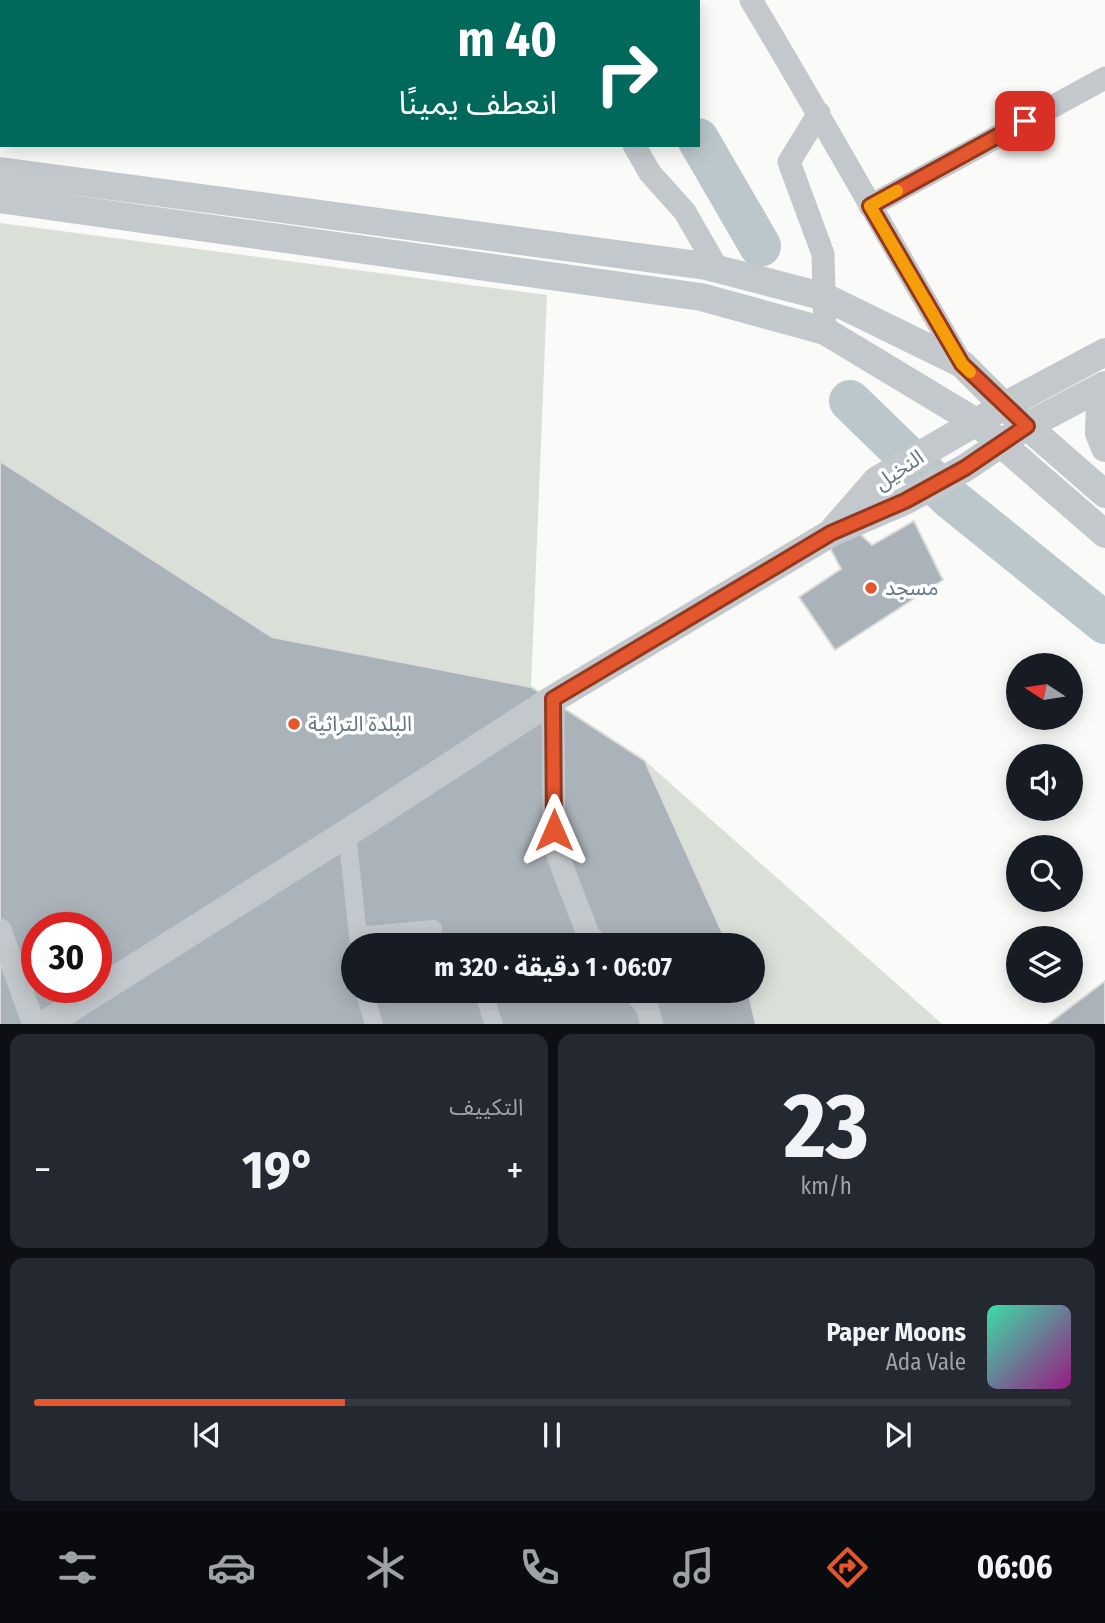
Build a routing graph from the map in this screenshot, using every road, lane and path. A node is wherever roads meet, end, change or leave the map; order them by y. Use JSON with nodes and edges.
{"nodes":[{"id":1,"x":751,"y":0,"type":"edge"},
{"id":2,"x":1102,"y":87,"type":"edge"},
{"id":3,"x":819,"y":113,"type":"junction"},
{"id":4,"x":635,"y":147,"type":"edge"},
{"id":5,"x":0,"y":171,"type":"edge"},
{"id":6,"x":0,"y":198,"type":"edge"},
{"id":7,"x":870,"y":206,"type":"junction"},
{"id":8,"x":717,"y":268,"type":"junction"},
{"id":9,"x":825,"y":297,"type":"junction"},
{"id":10,"x":825,"y":331,"type":"junction"},
{"id":11,"x":1105,"y":352,"type":"edge"},
{"id":12,"x":962,"y":364,"type":"junction"},
{"id":13,"x":1105,"y":385,"type":"edge"},
{"id":14,"x":1105,"y":400,"type":"edge"},
{"id":15,"x":1004,"y":406,"type":"junction"},
{"id":16,"x":976,"y":422,"type":"junction"},
{"id":17,"x":1027,"y":426,"type":"junction"},
{"id":18,"x":1001,"y":443,"type":"junction"},
{"id":19,"x":1105,"y":448,"type":"edge"},
{"id":20,"x":1105,"y":494,"type":"edge"},
{"id":21,"x":831,"y":533,"type":"junction"},
{"id":22,"x":1105,"y":534,"type":"edge"},
{"id":23,"x":553,"y":699,"type":"junction"},
{"id":24,"x":347,"y":833,"type":"junction"},
{"id":25,"x":433,"y":929,"type":"dead end"},
{"id":26,"x":0,"y":930,"type":"edge"},
{"id":27,"x":358,"y":933,"type":"edge"},
{"id":28,"x":406,"y":933,"type":"edge"},
{"id":29,"x":588,"y":933,"type":"edge"},
{"id":30,"x":368,"y":1003,"type":"edge"},
{"id":31,"x":487,"y":1003,"type":"edge"},
{"id":32,"x":644,"y":1003,"type":"edge"},
{"id":33,"x":34,"y":1024,"type":"edge"},
{"id":34,"x":44,"y":1024,"type":"edge"},
{"id":35,"x":374,"y":1024,"type":"edge"},
{"id":36,"x":494,"y":1024,"type":"edge"},
{"id":37,"x":652,"y":1024,"type":"edge"}],
"edges":[{"from":1,"to":3,"type":"street"},
{"from":2,"to":7,"type":"street"},
{"from":3,"to":7,"type":"street"},
{"from":3,"to":9,"type":"street"},
{"from":4,"to":8,"type":"street"},
{"from":5,"to":8,"type":"street"},
{"from":6,"to":10,"type":"street"},
{"from":7,"to":12,"type":"street"},
{"from":8,"to":9,"type":"street"},
{"from":9,"to":10,"type":"street"},
{"from":9,"to":12,"type":"street"},
{"from":10,"to":16,"type":"street"},
{"from":11,"to":15,"type":"street","name":"النخيل"},
{"from":12,"to":15,"type":"street"},
{"from":13,"to":17,"type":"street","name":"النخيل"},
{"from":14,"to":19,"type":"street"},
{"from":15,"to":16,"type":"street","name":"النخيل"},
{"from":15,"to":17,"type":"street"},
{"from":16,"to":18,"type":"street"},
{"from":16,"to":21,"type":"street","name":"النخيل"},
{"from":17,"to":18,"type":"street","name":"النخيل"},
{"from":17,"to":20,"type":"street"},
{"from":18,"to":21,"type":"street","name":"النخيل"},
{"from":18,"to":22,"type":"street"},
{"from":21,"to":23,"type":"street"},
{"from":23,"to":24,"type":"street"},
{"from":23,"to":29,"type":"street"},
{"from":24,"to":27,"type":"street"},
{"from":24,"to":34,"type":"street"},
{"from":25,"to":28,"type":"street"},
{"from":26,"to":33,"type":"street"},
{"from":30,"to":35,"type":"street"},
{"from":31,"to":36,"type":"street"},
{"from":32,"to":37,"type":"street"}]}
